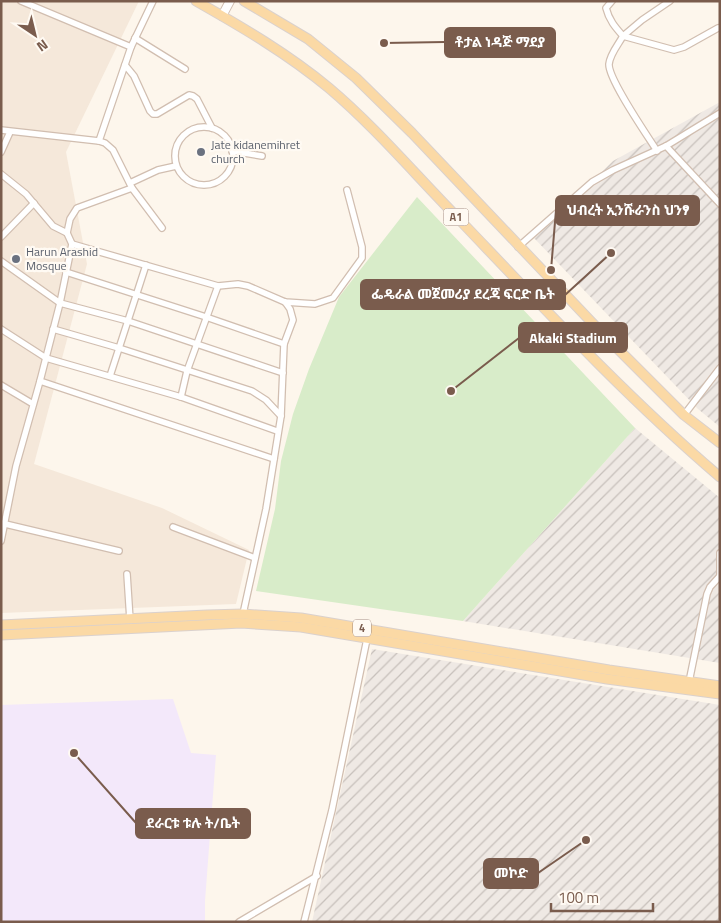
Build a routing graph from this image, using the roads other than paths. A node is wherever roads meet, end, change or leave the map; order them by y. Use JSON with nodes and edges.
{"nodes":[{"id":1,"x":21,"y":1,"type":"edge"},
{"id":2,"x":153,"y":1,"type":"edge"},
{"id":3,"x":196,"y":1,"type":"edge"},
{"id":4,"x":230,"y":1,"type":"edge"},
{"id":5,"x":244,"y":1,"type":"edge"},
{"id":6,"x":612,"y":1,"type":"edge"},
{"id":7,"x":670,"y":1,"type":"edge"},
{"id":8,"x":222,"y":16,"type":"junction"},
{"id":9,"x":718,"y":28,"type":"dead end"},
{"id":10,"x":623,"y":36,"type":"junction"},
{"id":11,"x":135,"y":38,"type":"junction"},
{"id":12,"x":131,"y":47,"type":"junction"},
{"id":13,"x":125,"y":65,"type":"junction"},
{"id":14,"x":185,"y":69,"type":"dead end"},
{"id":15,"x":720,"y":113,"type":"edge"},
{"id":16,"x":212,"y":128,"type":"junction"},
{"id":17,"x":1,"y":130,"type":"edge"},
{"id":18,"x":10,"y":132,"type":"junction"},
{"id":19,"x":99,"y":141,"type":"junction"},
{"id":20,"x":666,"y":146,"type":"junction"},
{"id":21,"x":232,"y":151,"type":"junction"},
{"id":22,"x":657,"y":151,"type":"junction"},
{"id":23,"x":1,"y":152,"type":"edge"},
{"id":24,"x":262,"y":156,"type":"dead end"},
{"id":25,"x":176,"y":166,"type":"junction"},
{"id":26,"x":1,"y":174,"type":"edge"},
{"id":27,"x":131,"y":186,"type":"junction"},
{"id":28,"x":347,"y":190,"type":"dead end"},
{"id":29,"x":34,"y":203,"type":"junction"},
{"id":30,"x":720,"y":204,"type":"edge"},
{"id":31,"x":162,"y":228,"type":"dead end"},
{"id":32,"x":67,"y":233,"type":"junction"},
{"id":33,"x":1,"y":237,"type":"edge"},
{"id":34,"x":72,"y":244,"type":"junction"},
{"id":35,"x":518,"y":247,"type":"junction"},
{"id":36,"x":1,"y":262,"type":"edge"},
{"id":37,"x":146,"y":265,"type":"junction"},
{"id":38,"x":66,"y":272,"type":"junction"},
{"id":39,"x":218,"y":286,"type":"junction"},
{"id":40,"x":136,"y":295,"type":"junction"},
{"id":41,"x":285,"y":302,"type":"junction"},
{"id":42,"x":60,"y":303,"type":"junction"},
{"id":43,"x":206,"y":317,"type":"junction"},
{"id":44,"x":128,"y":321,"type":"junction"},
{"id":45,"x":1,"y":329,"type":"edge"},
{"id":46,"x":53,"y":329,"type":"junction"},
{"id":47,"x":198,"y":343,"type":"junction"},
{"id":48,"x":284,"y":344,"type":"junction"},
{"id":49,"x":119,"y":348,"type":"junction"},
{"id":50,"x":46,"y":358,"type":"junction"},
{"id":51,"x":720,"y":368,"type":"edge"},
{"id":52,"x":187,"y":371,"type":"junction"},
{"id":53,"x":283,"y":372,"type":"junction"},
{"id":54,"x":110,"y":376,"type":"junction"},
{"id":55,"x":40,"y":382,"type":"junction"},
{"id":56,"x":1,"y":385,"type":"edge"},
{"id":57,"x":181,"y":397,"type":"junction"},
{"id":58,"x":34,"y":404,"type":"junction"},
{"id":59,"x":684,"y":415,"type":"junction"},
{"id":60,"x":281,"y":416,"type":"junction"},
{"id":61,"x":278,"y":431,"type":"junction"},
{"id":62,"x":720,"y":443,"type":"edge"},
{"id":63,"x":274,"y":459,"type":"junction"},
{"id":64,"x":720,"y":477,"type":"edge"},
{"id":65,"x":3,"y":524,"type":"edge"},
{"id":66,"x":173,"y":527,"type":"dead end"},
{"id":67,"x":1,"y":541,"type":"edge"},
{"id":68,"x":119,"y":551,"type":"dead end"},
{"id":69,"x":720,"y":552,"type":"edge"},
{"id":70,"x":255,"y":558,"type":"junction"},
{"id":71,"x":127,"y":574,"type":"dead end"},
{"id":72,"x":719,"y":577,"type":"edge"},
{"id":73,"x":243,"y":614,"type":"junction"},
{"id":74,"x":130,"y":620,"type":"junction"},
{"id":75,"x":1,"y":625,"type":"edge"},
{"id":76,"x":369,"y":629,"type":"junction"},
{"id":77,"x":1,"y":635,"type":"edge"},
{"id":78,"x":367,"y":638,"type":"junction"},
{"id":79,"x":689,"y":682,"type":"junction"},
{"id":80,"x":720,"y":686,"type":"edge"},
{"id":81,"x":720,"y":694,"type":"edge"},
{"id":82,"x":316,"y":876,"type":"junction"},
{"id":83,"x":238,"y":922,"type":"edge"},
{"id":84,"x":304,"y":922,"type":"edge"}],
"edges":[{"from":1,"to":12,"type":"street"},
{"from":2,"to":11,"type":"street"},
{"from":3,"to":8,"type":"main road","number":"A1"},
{"from":4,"to":8,"type":"street"},
{"from":5,"to":35,"type":"main road","number":"A1"},
{"from":6,"to":10,"type":"street"},
{"from":7,"to":10,"type":"street"},
{"from":8,"to":64,"type":"main road","number":"A1"},
{"from":9,"to":10,"type":"street"},
{"from":10,"to":22,"type":"street"},
{"from":11,"to":12,"type":"street"},
{"from":11,"to":14,"type":"street"},
{"from":12,"to":13,"type":"street"},
{"from":13,"to":16,"type":"street"},
{"from":13,"to":19,"type":"street"},
{"from":15,"to":20,"type":"street"},
{"from":16,"to":21,"type":"street"},
{"from":16,"to":25,"type":"street"},
{"from":17,"to":18,"type":"street"},
{"from":18,"to":19,"type":"street"},
{"from":18,"to":23,"type":"street"},
{"from":19,"to":27,"type":"street"},
{"from":20,"to":22,"type":"street"},
{"from":20,"to":30,"type":"street"},
{"from":21,"to":24,"type":"street"},
{"from":21,"to":25,"type":"street"},
{"from":22,"to":35,"type":"street"},
{"from":25,"to":27,"type":"street"},
{"from":26,"to":29,"type":"street"},
{"from":27,"to":31,"type":"street"},
{"from":27,"to":32,"type":"street"},
{"from":28,"to":41,"type":"street"},
{"from":29,"to":32,"type":"street"},
{"from":29,"to":33,"type":"street"},
{"from":32,"to":34,"type":"street"},
{"from":34,"to":37,"type":"street"},
{"from":34,"to":38,"type":"street"},
{"from":35,"to":59,"type":"main road","number":"A1"},
{"from":36,"to":42,"type":"street"},
{"from":37,"to":39,"type":"street"},
{"from":37,"to":40,"type":"street"},
{"from":38,"to":40,"type":"street"},
{"from":38,"to":42,"type":"street"},
{"from":39,"to":41,"type":"street"},
{"from":39,"to":43,"type":"street"},
{"from":40,"to":43,"type":"street"},
{"from":40,"to":44,"type":"street"},
{"from":41,"to":48,"type":"street"},
{"from":42,"to":44,"type":"street"},
{"from":42,"to":46,"type":"street"},
{"from":43,"to":47,"type":"street"},
{"from":43,"to":48,"type":"street"},
{"from":44,"to":47,"type":"street"},
{"from":44,"to":49,"type":"street"},
{"from":45,"to":50,"type":"street"},
{"from":46,"to":49,"type":"street"},
{"from":46,"to":50,"type":"street"},
{"from":47,"to":52,"type":"street"},
{"from":47,"to":53,"type":"street"},
{"from":48,"to":53,"type":"street"},
{"from":49,"to":52,"type":"street"},
{"from":49,"to":54,"type":"street"},
{"from":50,"to":54,"type":"street"},
{"from":50,"to":55,"type":"street"},
{"from":51,"to":59,"type":"street"},
{"from":52,"to":57,"type":"street"},
{"from":52,"to":60,"type":"street"},
{"from":53,"to":60,"type":"street"},
{"from":54,"to":57,"type":"street"},
{"from":55,"to":58,"type":"street"},
{"from":55,"to":63,"type":"street"},
{"from":56,"to":58,"type":"street"},
{"from":57,"to":61,"type":"street"},
{"from":58,"to":65,"type":"street"},
{"from":59,"to":62,"type":"main road","number":"A1"},
{"from":60,"to":61,"type":"street"},
{"from":61,"to":63,"type":"street"},
{"from":63,"to":70,"type":"street"},
{"from":65,"to":67,"type":"street"},
{"from":65,"to":68,"type":"street"},
{"from":66,"to":70,"type":"street"},
{"from":69,"to":72,"type":"street"},
{"from":70,"to":73,"type":"street"},
{"from":71,"to":74,"type":"street"},
{"from":72,"to":79,"type":"street"},
{"from":73,"to":74,"type":"main road","number":"4"},
{"from":73,"to":76,"type":"main road","number":"4"},
{"from":74,"to":75,"type":"main road","number":"4"},
{"from":76,"to":78,"type":"street"},
{"from":76,"to":79,"type":"main road","number":"4"},
{"from":77,"to":78,"type":"main road"},
{"from":78,"to":81,"type":"main road"},
{"from":78,"to":82,"type":"street"},
{"from":79,"to":80,"type":"main road","number":"4"},
{"from":82,"to":83,"type":"street"},
{"from":82,"to":84,"type":"street"}]}
